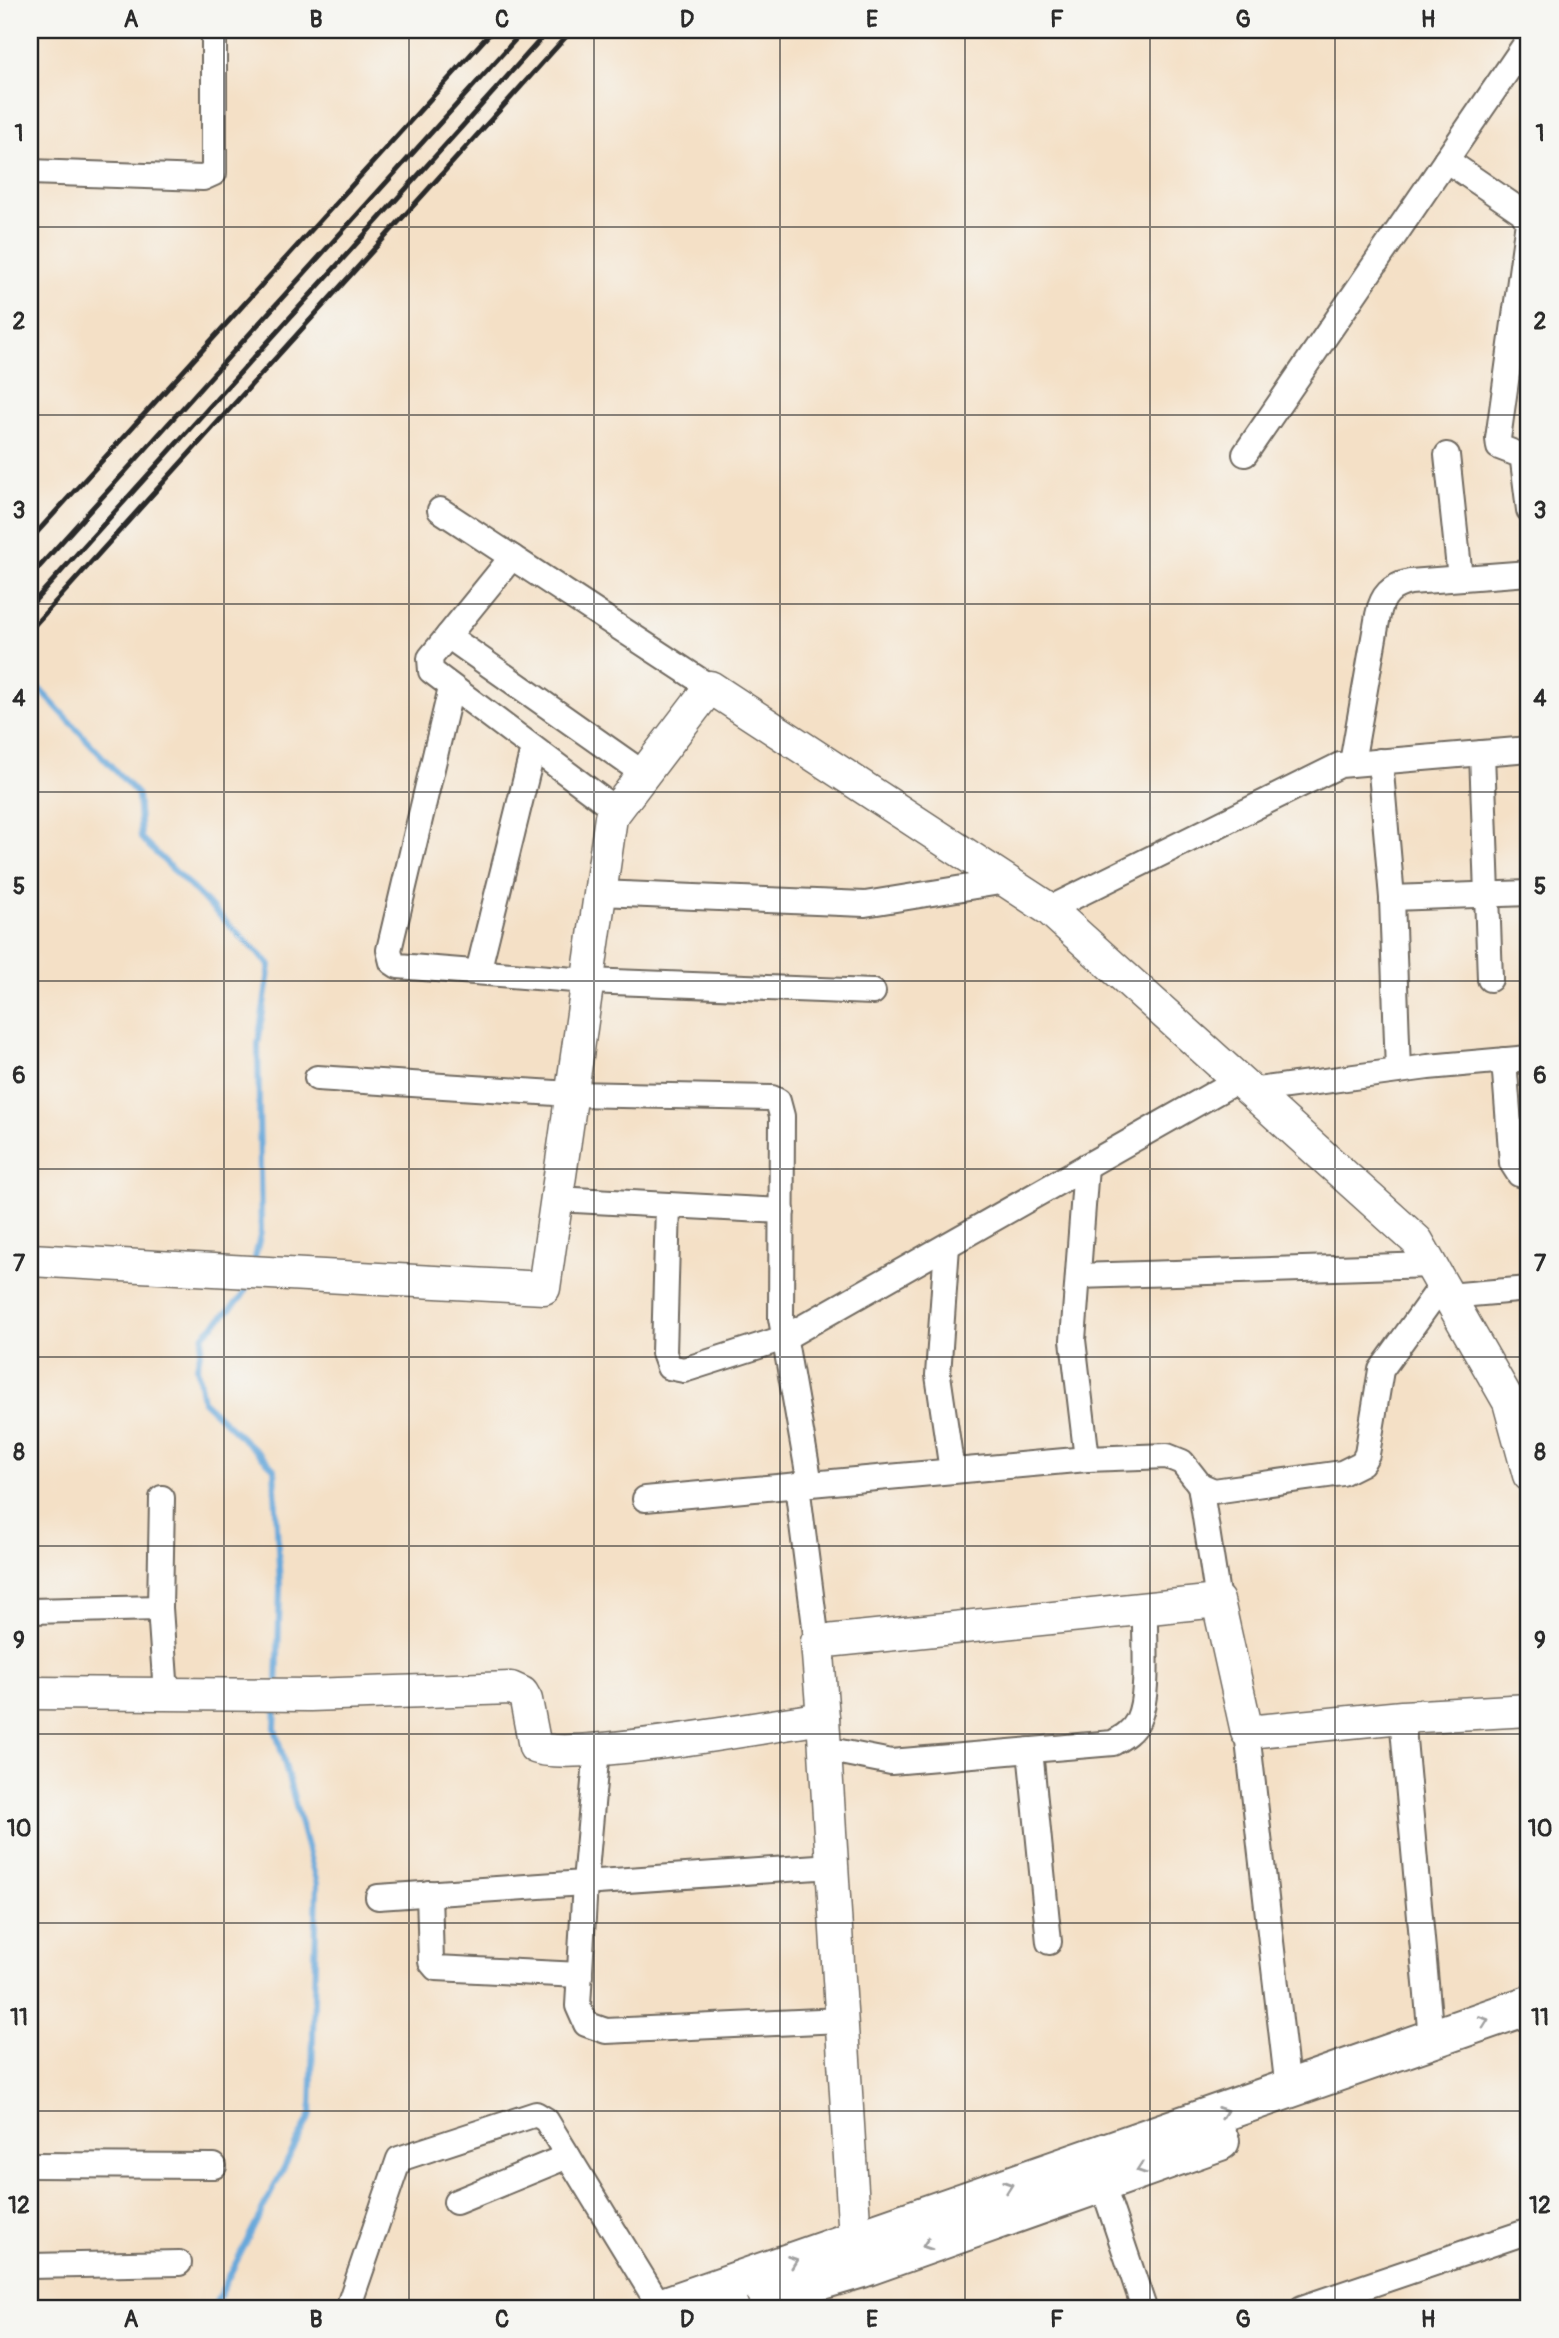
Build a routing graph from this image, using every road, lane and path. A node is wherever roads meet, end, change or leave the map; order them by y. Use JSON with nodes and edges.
{"nodes":[{"id":1,"x":214,"y":30,"type":"edge"},
{"id":2,"x":1529,"y":39,"type":"edge"},
{"id":3,"x":1446,"y":160,"type":"junction"},
{"id":4,"x":30,"y":172,"type":"edge"},
{"id":5,"x":1245,"y":454,"type":"dead end"},
{"id":6,"x":1447,"y":455,"type":"dead end"},
{"id":7,"x":440,"y":510,"type":"dead end"},
{"id":8,"x":1529,"y":510,"type":"edge"},
{"id":9,"x":512,"y":557,"type":"junction"},
{"id":10,"x":1529,"y":573,"type":"edge"},
{"id":11,"x":1460,"y":578,"type":"junction"},
{"id":12,"x":448,"y":636,"type":"junction"},
{"id":13,"x":710,"y":687,"type":"junction"},
{"id":14,"x":451,"y":688,"type":"junction"},
{"id":15,"x":533,"y":749,"type":"junction"},
{"id":16,"x":1529,"y":749,"type":"edge"},
{"id":17,"x":1482,"y":753,"type":"junction"},
{"id":18,"x":1380,"y":761,"type":"junction"},
{"id":19,"x":1352,"y":763,"type":"junction"},
{"id":20,"x":644,"y":774,"type":"junction"},
{"id":21,"x":616,"y":810,"type":"junction"},
{"id":22,"x":1006,"y":881,"type":"junction"},
{"id":23,"x":600,"y":893,"type":"junction"},
{"id":24,"x":1529,"y":893,"type":"edge"},
{"id":25,"x":1485,"y":895,"type":"junction"},
{"id":26,"x":1392,"y":898,"type":"junction"},
{"id":27,"x":1049,"y":909,"type":"junction"},
{"id":28,"x":478,"y":972,"type":"junction"},
{"id":29,"x":1490,"y":979,"type":"dead end"},
{"id":30,"x":587,"y":981,"type":"junction"},
{"id":31,"x":873,"y":992,"type":"dead end"},
{"id":32,"x":1529,"y":1058,"type":"edge"},
{"id":33,"x":1504,"y":1060,"type":"junction"},
{"id":34,"x":1398,"y":1071,"type":"junction"},
{"id":35,"x":317,"y":1077,"type":"dead end"},
{"id":36,"x":1244,"y":1085,"type":"junction"},
{"id":37,"x":571,"y":1094,"type":"junction"},
{"id":38,"x":1086,"y":1167,"type":"junction"},
{"id":39,"x":1529,"y":1175,"type":"edge"},
{"id":40,"x":556,"y":1199,"type":"junction"},
{"id":41,"x":667,"y":1205,"type":"junction"},
{"id":42,"x":782,"y":1211,"type":"junction"},
{"id":43,"x":947,"y":1246,"type":"junction"},
{"id":44,"x":30,"y":1260,"type":"edge"},
{"id":45,"x":1078,"y":1276,"type":"junction"},
{"id":46,"x":1440,"y":1282,"type":"junction"},
{"id":47,"x":1529,"y":1289,"type":"edge"},
{"id":48,"x":784,"y":1338,"type":"junction"},
{"id":49,"x":1525,"y":1441,"type":"edge"},
{"id":50,"x":1087,"y":1459,"type":"junction"},
{"id":51,"x":952,"y":1471,"type":"junction"},
{"id":52,"x":1529,"y":1475,"type":"edge"},
{"id":53,"x":803,"y":1485,"type":"junction"},
{"id":54,"x":1200,"y":1485,"type":"junction"},
{"id":55,"x":162,"y":1498,"type":"dead end"},
{"id":56,"x":645,"y":1499,"type":"dead end"},
{"id":57,"x":1218,"y":1601,"type":"junction"},
{"id":58,"x":160,"y":1608,"type":"junction"},
{"id":59,"x":1144,"y":1608,"type":"junction"},
{"id":60,"x":30,"y":1611,"type":"edge"},
{"id":61,"x":817,"y":1643,"type":"junction"},
{"id":62,"x":30,"y":1693,"type":"edge"},
{"id":63,"x":166,"y":1693,"type":"junction"},
{"id":64,"x":1529,"y":1710,"type":"edge"},
{"id":65,"x":1402,"y":1717,"type":"junction"},
{"id":66,"x":823,"y":1718,"type":"junction"},
{"id":67,"x":1247,"y":1732,"type":"junction"},
{"id":68,"x":597,"y":1749,"type":"junction"},
{"id":69,"x":825,"y":1749,"type":"junction"},
{"id":70,"x":1030,"y":1750,"type":"junction"},
{"id":71,"x":832,"y":1866,"type":"junction"},
{"id":72,"x":585,"y":1882,"type":"junction"},
{"id":73,"x":429,"y":1893,"type":"junction"},
{"id":74,"x":377,"y":1897,"type":"dead end"},
{"id":75,"x":1049,"y":1942,"type":"dead end"},
{"id":76,"x":580,"y":1975,"type":"junction"},
{"id":77,"x":1529,"y":2005,"type":"edge"},
{"id":78,"x":841,"y":2020,"type":"junction"},
{"id":79,"x":1529,"y":2033,"type":"edge"},
{"id":80,"x":1431,"y":2039,"type":"junction"},
{"id":81,"x":1288,"y":2090,"type":"junction"},
{"id":82,"x":568,"y":2156,"type":"junction"},
{"id":83,"x":30,"y":2165,"type":"edge"},
{"id":84,"x":214,"y":2166,"type":"dead end"},
{"id":85,"x":1102,"y":2183,"type":"junction"},
{"id":86,"x":456,"y":2202,"type":"dead end"},
{"id":87,"x":1529,"y":2231,"type":"edge"},
{"id":88,"x":855,"y":2239,"type":"junction"},
{"id":89,"x":178,"y":2263,"type":"dead end"},
{"id":90,"x":30,"y":2266,"type":"edge"},
{"id":91,"x":733,"y":2307,"type":"edge"},
{"id":92,"x":348,"y":2308,"type":"edge"},
{"id":93,"x":660,"y":2308,"type":"edge"},
{"id":94,"x":1144,"y":2308,"type":"edge"},
{"id":95,"x":1302,"y":2308,"type":"edge"}],
"edges":[{"from":1,"to":4,"type":"street"},
{"from":2,"to":3,"type":"street"},
{"from":3,"to":5,"type":"street"},
{"from":3,"to":8,"type":"street"},
{"from":6,"to":11,"type":"street"},
{"from":7,"to":9,"type":"street"},
{"from":9,"to":12,"type":"street"},
{"from":9,"to":13,"type":"street"},
{"from":10,"to":11,"type":"street"},
{"from":11,"to":19,"type":"street"},
{"from":12,"to":14,"type":"street"},
{"from":12,"to":20,"type":"street"},
{"from":13,"to":20,"type":"street"},
{"from":13,"to":22,"type":"street"},
{"from":14,"to":15,"type":"street"},
{"from":14,"to":28,"type":"street"},
{"from":15,"to":21,"type":"street"},
{"from":15,"to":28,"type":"street"},
{"from":16,"to":17,"type":"street"},
{"from":17,"to":18,"type":"street"},
{"from":17,"to":25,"type":"street"},
{"from":18,"to":19,"type":"street"},
{"from":18,"to":26,"type":"street"},
{"from":19,"to":27,"type":"street"},
{"from":20,"to":21,"type":"street"},
{"from":21,"to":23,"type":"street"},
{"from":22,"to":23,"type":"street"},
{"from":22,"to":27,"type":"street"},
{"from":23,"to":30,"type":"street"},
{"from":24,"to":25,"type":"street"},
{"from":25,"to":26,"type":"street"},
{"from":25,"to":29,"type":"street"},
{"from":26,"to":34,"type":"street"},
{"from":27,"to":36,"type":"street"},
{"from":28,"to":30,"type":"street"},
{"from":30,"to":31,"type":"street"},
{"from":30,"to":37,"type":"street"},
{"from":32,"to":33,"type":"street"},
{"from":33,"to":34,"type":"street"},
{"from":33,"to":39,"type":"street"},
{"from":34,"to":36,"type":"street"},
{"from":35,"to":37,"type":"street"},
{"from":36,"to":38,"type":"street"},
{"from":36,"to":46,"type":"street"},
{"from":37,"to":40,"type":"street"},
{"from":37,"to":42,"type":"street"},
{"from":38,"to":43,"type":"street"},
{"from":38,"to":45,"type":"street"},
{"from":40,"to":41,"type":"street"},
{"from":40,"to":44,"type":"street"},
{"from":41,"to":42,"type":"street"},
{"from":41,"to":48,"type":"street"},
{"from":42,"to":48,"type":"street"},
{"from":43,"to":48,"type":"street"},
{"from":43,"to":51,"type":"street"},
{"from":45,"to":46,"type":"street"},
{"from":45,"to":50,"type":"street"},
{"from":46,"to":47,"type":"street"},
{"from":46,"to":49,"type":"street"},
{"from":46,"to":54,"type":"street"},
{"from":48,"to":53,"type":"street"},
{"from":49,"to":52,"type":"street"},
{"from":50,"to":51,"type":"street"},
{"from":50,"to":54,"type":"street"},
{"from":51,"to":53,"type":"street"},
{"from":53,"to":56,"type":"street"},
{"from":53,"to":61,"type":"street"},
{"from":54,"to":57,"type":"street"},
{"from":55,"to":58,"type":"street"},
{"from":57,"to":59,"type":"street"},
{"from":57,"to":67,"type":"street"},
{"from":58,"to":60,"type":"street"},
{"from":58,"to":63,"type":"street"},
{"from":59,"to":61,"type":"street"},
{"from":59,"to":70,"type":"street"},
{"from":61,"to":66,"type":"street"},
{"from":62,"to":63,"type":"street"},
{"from":63,"to":68,"type":"street"},
{"from":64,"to":65,"type":"street"},
{"from":65,"to":67,"type":"street"},
{"from":65,"to":80,"type":"street"},
{"from":66,"to":68,"type":"street"},
{"from":66,"to":69,"type":"street"},
{"from":67,"to":81,"type":"street"},
{"from":68,"to":72,"type":"street"},
{"from":69,"to":70,"type":"street"},
{"from":69,"to":71,"type":"street"},
{"from":70,"to":75,"type":"street"},
{"from":71,"to":72,"type":"street"},
{"from":71,"to":78,"type":"street"},
{"from":72,"to":73,"type":"street"},
{"from":72,"to":76,"type":"street"},
{"from":73,"to":74,"type":"street"},
{"from":73,"to":76,"type":"street"},
{"from":76,"to":78,"type":"street"},
{"from":80,"to":77,"type":"main road","one_way":true},
{"from":78,"to":88,"type":"street"},
{"from":79,"to":85,"type":"main road","one_way":true},
{"from":80,"to":81,"type":"main road"},
{"from":88,"to":81,"type":"main road","one_way":true},
{"from":82,"to":86,"type":"street"},
{"from":82,"to":92,"type":"street"},
{"from":82,"to":93,"type":"street"},
{"from":83,"to":84,"type":"street"},
{"from":85,"to":91,"type":"main road","one_way":true},
{"from":85,"to":94,"type":"street"},
{"from":87,"to":95,"type":"street"},
{"from":93,"to":88,"type":"main road","one_way":true},
{"from":89,"to":90,"type":"street"}]}
